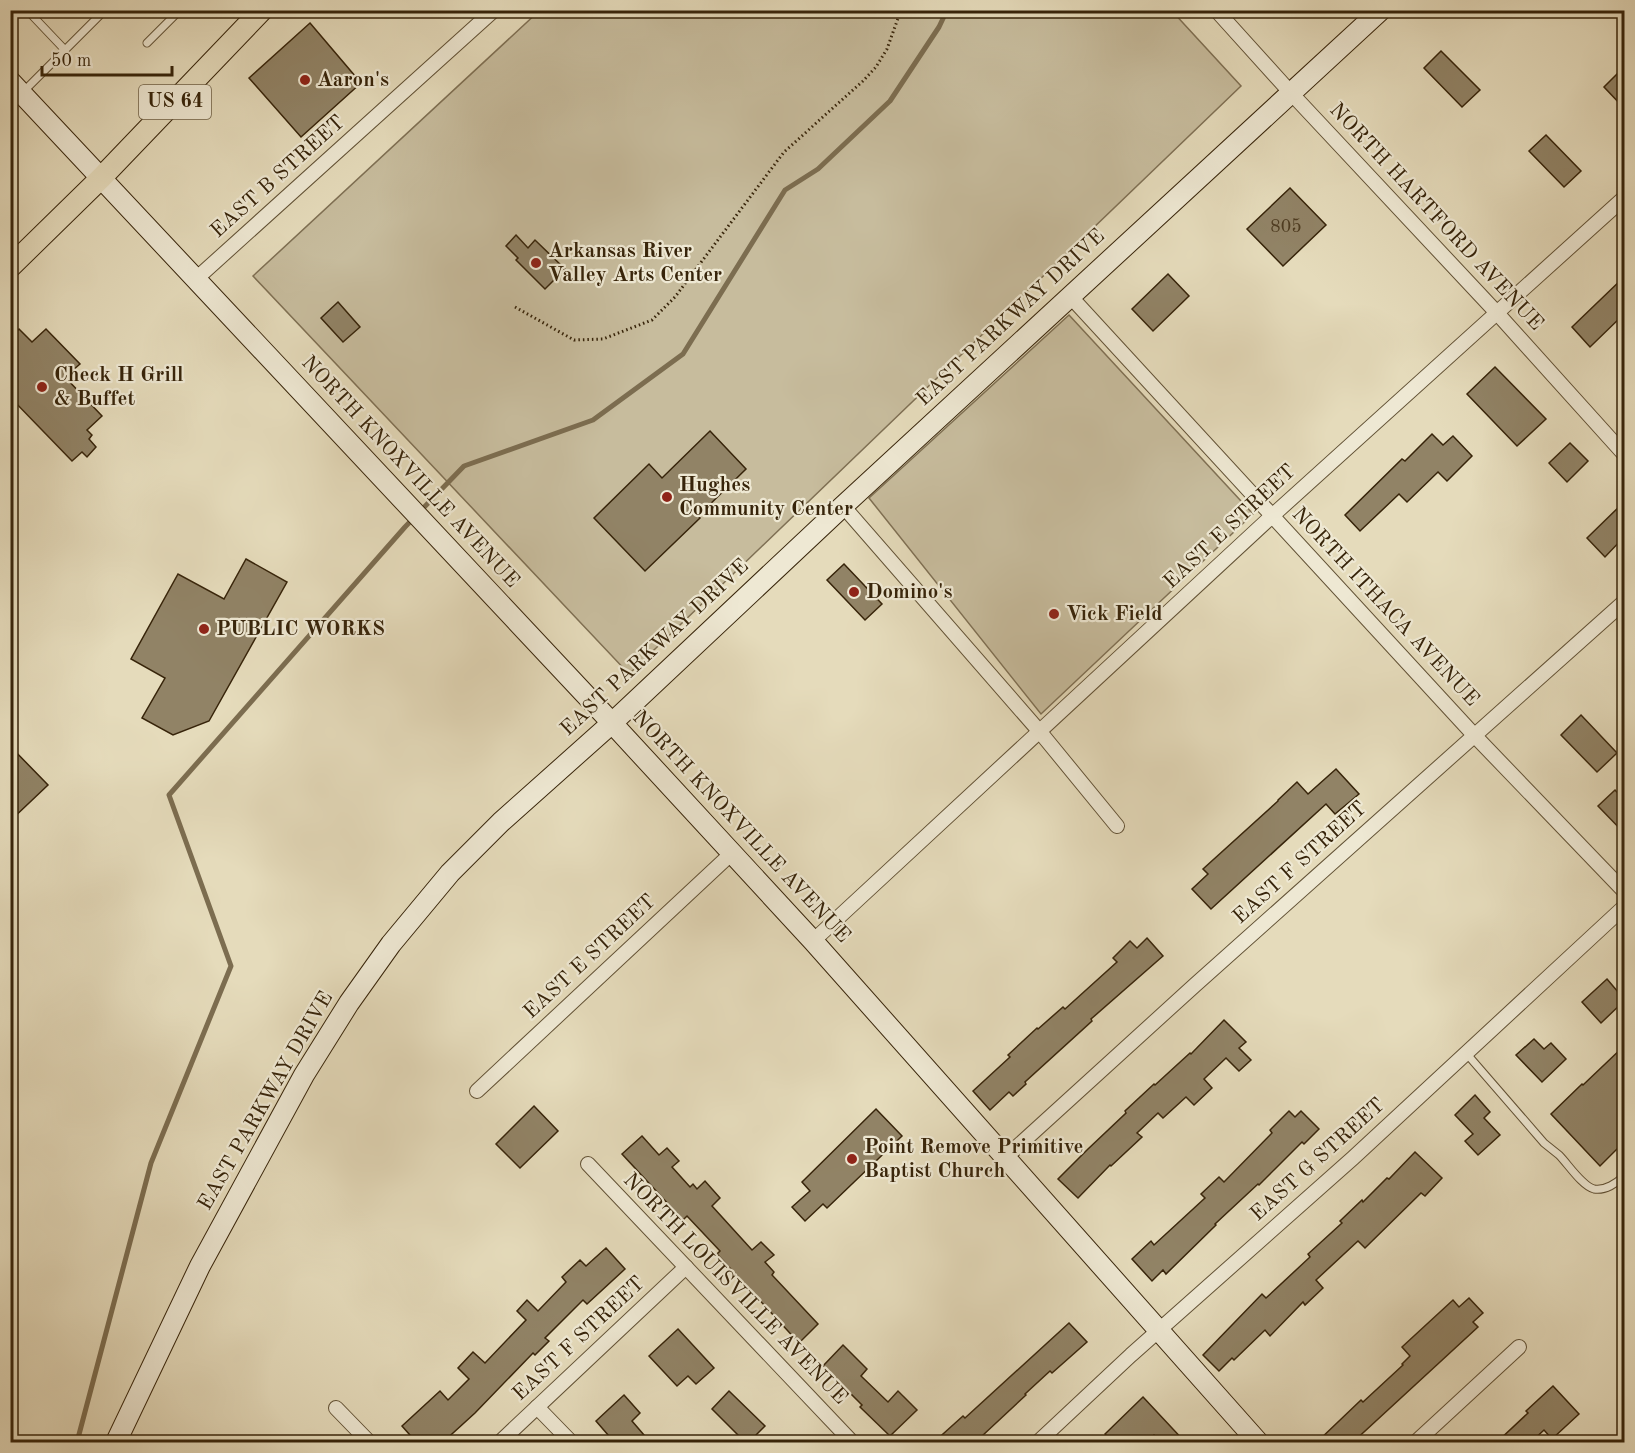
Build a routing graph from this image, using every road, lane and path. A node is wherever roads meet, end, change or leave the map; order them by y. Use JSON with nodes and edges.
{"nodes":[{"id":1,"x":27,"y":10,"type":"edge"},
{"id":2,"x":105,"y":10,"type":"edge"},
{"id":3,"x":180,"y":10,"type":"edge"},
{"id":4,"x":262,"y":10,"type":"edge"},
{"id":5,"x":494,"y":10,"type":"edge"},
{"id":6,"x":901,"y":10,"type":"edge"},
{"id":7,"x":1216,"y":10,"type":"edge"},
{"id":8,"x":1381,"y":10,"type":"edge"},
{"id":9,"x":147,"y":43,"type":"dead end"},
{"id":10,"x":65,"y":50,"type":"junction"},
{"id":11,"x":14,"y":93,"type":"edge"},
{"id":12,"x":1291,"y":93,"type":"junction"},
{"id":13,"x":101,"y":178,"type":"junction"},
{"id":14,"x":1624,"y":198,"type":"edge"},
{"id":15,"x":10,"y":267,"type":"edge"},
{"id":16,"x":196,"y":279,"type":"junction"},
{"id":17,"x":1070,"y":296,"type":"junction"},
{"id":18,"x":515,"y":307,"type":"dead end"},
{"id":19,"x":1497,"y":313,"type":"junction"},
{"id":20,"x":1624,"y":454,"type":"edge"},
{"id":21,"x":843,"y":506,"type":"junction"},
{"id":22,"x":1272,"y":516,"type":"junction"},
{"id":23,"x":1624,"y":602,"type":"edge"},
{"id":24,"x":612,"y":723,"type":"junction"},
{"id":25,"x":1040,"y":732,"type":"junction"},
{"id":26,"x":1474,"y":735,"type":"junction"},
{"id":27,"x":1117,"y":826,"type":"dead end"},
{"id":28,"x":732,"y":853,"type":"junction"},
{"id":29,"x":1624,"y":891,"type":"edge"},
{"id":30,"x":1624,"y":907,"type":"edge"},
{"id":31,"x":813,"y":940,"type":"junction"},
{"id":32,"x":1466,"y":1053,"type":"junction"},
{"id":33,"x":477,"y":1091,"type":"dead end"},
{"id":34,"x":1006,"y":1157,"type":"junction"},
{"id":35,"x":588,"y":1164,"type":"dead end"},
{"id":36,"x":1624,"y":1176,"type":"edge"},
{"id":37,"x":686,"y":1267,"type":"junction"},
{"id":38,"x":1158,"y":1331,"type":"junction"},
{"id":39,"x":1519,"y":1347,"type":"dead end"},
{"id":40,"x":537,"y":1407,"type":"junction"},
{"id":41,"x":336,"y":1408,"type":"dead end"},
{"id":42,"x":116,"y":1443,"type":"edge"},
{"id":43,"x":369,"y":1443,"type":"edge"},
{"id":44,"x":500,"y":1443,"type":"edge"},
{"id":45,"x":571,"y":1443,"type":"edge"},
{"id":46,"x":852,"y":1443,"type":"edge"},
{"id":47,"x":1038,"y":1443,"type":"edge"},
{"id":48,"x":1258,"y":1443,"type":"edge"},
{"id":49,"x":1416,"y":1443,"type":"edge"}],
"edges":[{"from":1,"to":10,"type":"lane"},
{"from":2,"to":10,"type":"lane"},
{"from":3,"to":9,"type":"lane"},
{"from":4,"to":13,"type":"main road","number":"US 64"},
{"from":5,"to":16,"type":"street","name":"EAST B STREET"},
{"from":6,"to":18,"type":"path"},
{"from":7,"to":12,"type":"street","name":"NORTH HARTFORD AVENUE"},
{"from":8,"to":12,"type":"main road","name":"EAST PARKWAY DRIVE"},
{"from":10,"to":11,"type":"lane"},
{"from":11,"to":13,"type":"main road","name":"NORTH KNOXVILLE AVENUE"},
{"from":12,"to":17,"type":"main road","name":"EAST PARKWAY DRIVE"},
{"from":12,"to":19,"type":"street","name":"NORTH HARTFORD AVENUE"},
{"from":13,"to":15,"type":"main road","number":"US 64"},
{"from":13,"to":16,"type":"main road","name":"NORTH KNOXVILLE AVENUE"},
{"from":14,"to":19,"type":"street","name":"EAST E STREET"},
{"from":16,"to":24,"type":"main road","name":"NORTH KNOXVILLE AVENUE"},
{"from":17,"to":21,"type":"main road","name":"EAST PARKWAY DRIVE"},
{"from":17,"to":22,"type":"street","name":"NORTH ITHACA AVENUE"},
{"from":19,"to":20,"type":"street","name":"NORTH HARTFORD AVENUE"},
{"from":19,"to":22,"type":"street","name":"EAST E STREET"},
{"from":21,"to":24,"type":"main road","name":"EAST PARKWAY DRIVE"},
{"from":21,"to":25,"type":"street"},
{"from":22,"to":25,"type":"street","name":"EAST E STREET"},
{"from":22,"to":26,"type":"street","name":"NORTH ITHACA AVENUE"},
{"from":23,"to":26,"type":"street","name":"EAST F STREET"},
{"from":24,"to":28,"type":"main road","name":"NORTH KNOXVILLE AVENUE"},
{"from":24,"to":42,"type":"main road","name":"EAST PARKWAY DRIVE"},
{"from":25,"to":27,"type":"street"},
{"from":25,"to":31,"type":"street","name":"EAST E STREET"},
{"from":26,"to":29,"type":"street","name":"NORTH ITHACA AVENUE"},
{"from":26,"to":34,"type":"street","name":"EAST F STREET"},
{"from":28,"to":31,"type":"main road","name":"NORTH KNOXVILLE AVENUE"},
{"from":28,"to":33,"type":"street","name":"EAST E STREET"},
{"from":30,"to":32,"type":"street","name":"EAST G STREET"},
{"from":31,"to":34,"type":"main road","name":"NORTH KNOXVILLE AVENUE"},
{"from":32,"to":36,"type":"lane"},
{"from":32,"to":38,"type":"street","name":"EAST G STREET"},
{"from":34,"to":38,"type":"main road","name":"NORTH KNOXVILLE AVENUE"},
{"from":35,"to":37,"type":"street","name":"NORTH LOUISVILLE AVENUE"},
{"from":37,"to":40,"type":"street","name":"EAST F STREET"},
{"from":37,"to":46,"type":"street","name":"NORTH LOUISVILLE AVENUE"},
{"from":38,"to":47,"type":"street","name":"EAST G STREET"},
{"from":38,"to":48,"type":"main road","name":"NORTH KNOXVILLE AVENUE"},
{"from":39,"to":49,"type":"street"},
{"from":40,"to":44,"type":"street","name":"EAST F STREET"},
{"from":40,"to":45,"type":"street"},
{"from":41,"to":43,"type":"street"}]}
